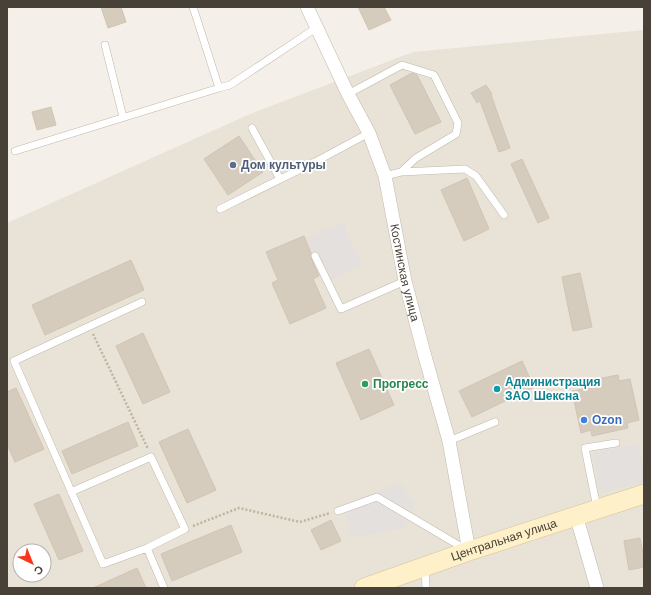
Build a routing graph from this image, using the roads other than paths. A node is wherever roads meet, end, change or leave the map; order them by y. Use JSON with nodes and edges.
{"nodes":[{"id":1,"x":193,"y":7,"type":"edge"},
{"id":2,"x":307,"y":7,"type":"edge"},
{"id":3,"x":316,"y":28,"type":"junction"},
{"id":4,"x":105,"y":45,"type":"dead end"},
{"id":5,"x":219,"y":88,"type":"junction"},
{"id":6,"x":348,"y":94,"type":"junction"},
{"id":7,"x":123,"y":117,"type":"junction"},
{"id":8,"x":252,"y":128,"type":"dead end"},
{"id":9,"x":369,"y":133,"type":"junction"},
{"id":10,"x":15,"y":151,"type":"dead end"},
{"id":11,"x":401,"y":172,"type":"junction"},
{"id":12,"x":385,"y":176,"type":"junction"},
{"id":13,"x":280,"y":179,"type":"junction"},
{"id":14,"x":220,"y":209,"type":"dead end"},
{"id":15,"x":504,"y":215,"type":"dead end"},
{"id":16,"x":315,"y":256,"type":"dead end"},
{"id":17,"x":405,"y":281,"type":"junction"},
{"id":18,"x":142,"y":302,"type":"dead end"},
{"id":19,"x":495,"y":422,"type":"dead end"},
{"id":20,"x":449,"y":441,"type":"junction"},
{"id":21,"x":616,"y":443,"type":"dead end"},
{"id":22,"x":71,"y":492,"type":"junction"},
{"id":23,"x":644,"y":494,"type":"edge"},
{"id":24,"x":597,"y":508,"type":"junction"},
{"id":25,"x":338,"y":511,"type":"road end"},
{"id":26,"x":576,"y":515,"type":"junction"},
{"id":27,"x":147,"y":548,"type":"junction"},
{"id":28,"x":469,"y":551,"type":"junction"},
{"id":29,"x":425,"y":568,"type":"junction"},
{"id":30,"x":164,"y":588,"type":"edge"},
{"id":31,"x":364,"y":588,"type":"edge"},
{"id":32,"x":426,"y":588,"type":"edge"},
{"id":33,"x":597,"y":588,"type":"edge"}],
"edges":[{"from":1,"to":5,"type":"lane"},
{"from":2,"to":3,"type":"street","name":"Костинская улица"},
{"from":3,"to":5,"type":"lane"},
{"from":3,"to":6,"type":"street","name":"Костинская улица"},
{"from":4,"to":7,"type":"lane"},
{"from":5,"to":7,"type":"lane"},
{"from":6,"to":9,"type":"street","name":"Костинская улица"},
{"from":6,"to":11,"type":"lane"},
{"from":7,"to":10,"type":"lane"},
{"from":8,"to":13,"type":"lane"},
{"from":9,"to":12,"type":"street","name":"Костинская улица"},
{"from":9,"to":13,"type":"lane"},
{"from":11,"to":12,"type":"lane"},
{"from":11,"to":15,"type":"lane"},
{"from":12,"to":17,"type":"street","name":"Костинская улица"},
{"from":13,"to":14,"type":"lane"},
{"from":16,"to":17,"type":"lane"},
{"from":17,"to":20,"type":"street","name":"Костинская улица"},
{"from":18,"to":22,"type":"lane"},
{"from":19,"to":20,"type":"lane"},
{"from":20,"to":28,"type":"street","name":"Костинская улица"},
{"from":21,"to":24,"type":"lane"},
{"from":22,"to":27,"type":"lane"},
{"from":22,"to":27,"type":"lane"},
{"from":23,"to":24,"type":"street","name":"Центральная улица"},
{"from":24,"to":26,"type":"street","name":"Центральная улица"},
{"from":25,"to":28,"type":"lane"},
{"from":26,"to":28,"type":"street","name":"Центральная улица"},
{"from":26,"to":33,"type":"street"},
{"from":27,"to":30,"type":"lane"},
{"from":28,"to":29,"type":"street","name":"Центральная улица"},
{"from":29,"to":31,"type":"street","name":"Центральная улица"},
{"from":29,"to":32,"type":"lane"}]}
